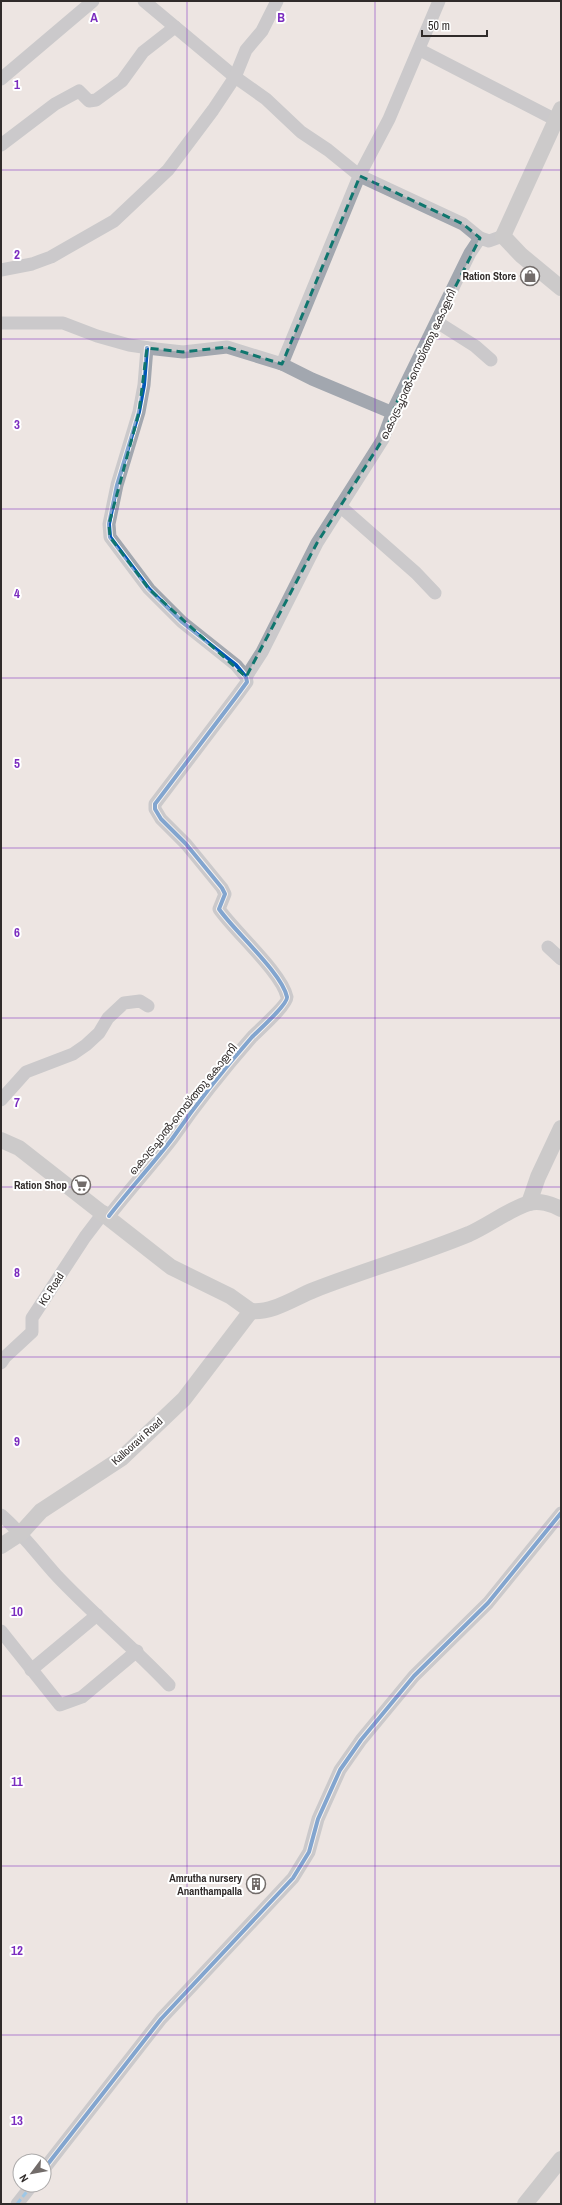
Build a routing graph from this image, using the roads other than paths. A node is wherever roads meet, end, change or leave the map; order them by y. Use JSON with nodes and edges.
{"nodes":[{"id":1,"x":94,"y":1,"type":"edge"},
{"id":2,"x":144,"y":1,"type":"edge"},
{"id":3,"x":277,"y":1,"type":"edge"},
{"id":4,"x":439,"y":1,"type":"edge"},
{"id":5,"x":175,"y":27,"type":"junction"},
{"id":6,"x":420,"y":50,"type":"junction"},
{"id":7,"x":234,"y":77,"type":"junction"},
{"id":8,"x":1,"y":79,"type":"edge"},
{"id":9,"x":558,"y":115,"type":"edge"},
{"id":10,"x":1,"y":144,"type":"edge"},
{"id":11,"x":360,"y":176,"type":"junction"},
{"id":12,"x":503,"y":236,"type":"junction"},
{"id":13,"x":480,"y":238,"type":"junction"},
{"id":14,"x":1,"y":270,"type":"edge"},
{"id":15,"x":561,"y":288,"type":"edge"},
{"id":16,"x":437,"y":322,"type":"junction"},
{"id":17,"x":1,"y":323,"type":"edge"},
{"id":18,"x":147,"y":348,"type":"junction"},
{"id":19,"x":491,"y":360,"type":"dead end"},
{"id":20,"x":282,"y":364,"type":"junction"},
{"id":21,"x":393,"y":413,"type":"junction"},
{"id":22,"x":340,"y":506,"type":"junction"},
{"id":23,"x":435,"y":593,"type":"dead end"},
{"id":24,"x":246,"y":676,"type":"junction"},
{"id":25,"x":548,"y":947,"type":"dead end"},
{"id":26,"x":561,"y":959,"type":"edge"},
{"id":27,"x":148,"y":1006,"type":"dead end"},
{"id":28,"x":1,"y":1100,"type":"edge"},
{"id":29,"x":561,"y":1128,"type":"edge"},
{"id":30,"x":1,"y":1140,"type":"edge"},
{"id":31,"x":529,"y":1203,"type":"junction"},
{"id":32,"x":561,"y":1209,"type":"edge"},
{"id":33,"x":107,"y":1214,"type":"junction"},
{"id":34,"x":251,"y":1311,"type":"junction"},
{"id":35,"x":1,"y":1363,"type":"edge"},
{"id":36,"x":561,"y":1513,"type":"edge"},
{"id":37,"x":1,"y":1515,"type":"edge"},
{"id":38,"x":22,"y":1533,"type":"junction"},
{"id":39,"x":1,"y":1546,"type":"edge"},
{"id":40,"x":97,"y":1615,"type":"junction"},
{"id":41,"x":1,"y":1631,"type":"edge"},
{"id":42,"x":137,"y":1651,"type":"junction"},
{"id":43,"x":31,"y":1670,"type":"junction"},
{"id":44,"x":169,"y":1685,"type":"dead end"},
{"id":45,"x":52,"y":2159,"type":"edge"},
{"id":46,"x":561,"y":2160,"type":"edge"},
{"id":47,"x":26,"y":2193,"type":"edge"},
{"id":48,"x":17,"y":2204,"type":"edge"},
{"id":49,"x":525,"y":2204,"type":"edge"}],
"edges":[{"from":1,"to":8,"type":"street"},
{"from":2,"to":5,"type":"street"},
{"from":3,"to":7,"type":"street"},
{"from":4,"to":6,"type":"street"},
{"from":5,"to":7,"type":"street"},
{"from":5,"to":10,"type":"street"},
{"from":6,"to":9,"type":"street"},
{"from":6,"to":11,"type":"street"},
{"from":7,"to":11,"type":"street"},
{"from":7,"to":14,"type":"street"},
{"from":9,"to":12,"type":"main road"},
{"from":11,"to":13,"type":"street"},
{"from":11,"to":20,"type":"street"},
{"from":12,"to":13,"type":"street"},
{"from":12,"to":15,"type":"main road"},
{"from":13,"to":16,"type":"street","name":"കൊട്രച്ചാൽ-നെയ്ത്തു കോളനി"},
{"from":16,"to":19,"type":"street"},
{"from":16,"to":21,"type":"street","name":"കൊട്രച്ചാൽ-നെയ്ത്തു കോളനി"},
{"from":17,"to":18,"type":"street"},
{"from":18,"to":20,"type":"street"},
{"from":18,"to":24,"type":"street"},
{"from":20,"to":21,"type":"street"},
{"from":21,"to":22,"type":"street","name":"കൊട്രച്ചാൽ-നെയ്ത്തു കോളനി"},
{"from":22,"to":23,"type":"street"},
{"from":22,"to":24,"type":"street","name":"കൊട്രച്ചാൽ-നെയ്ത്തു കോളനി"},
{"from":24,"to":33,"type":"street","name":"കൊട്രച്ചാൽ-നെയ്ത്തു കോളനി"},
{"from":25,"to":26,"type":"street"},
{"from":27,"to":28,"type":"street"},
{"from":29,"to":31,"type":"main road"},
{"from":30,"to":33,"type":"main road"},
{"from":31,"to":32,"type":"main road"},
{"from":31,"to":34,"type":"main road"},
{"from":33,"to":34,"type":"main road"},
{"from":33,"to":35,"type":"street","name":"KC Road"},
{"from":34,"to":38,"type":"main road","name":"Kallooravi Road"},
{"from":36,"to":45,"type":"street"},
{"from":37,"to":38,"type":"street"},
{"from":38,"to":39,"type":"main road","name":"Kallooravi Road"},
{"from":38,"to":40,"type":"street"},
{"from":40,"to":42,"type":"street"},
{"from":40,"to":43,"type":"street"},
{"from":41,"to":43,"type":"street"},
{"from":42,"to":43,"type":"street"},
{"from":42,"to":44,"type":"street"},
{"from":46,"to":49,"type":"main road"},
{"from":47,"to":48,"type":"street"}]}
